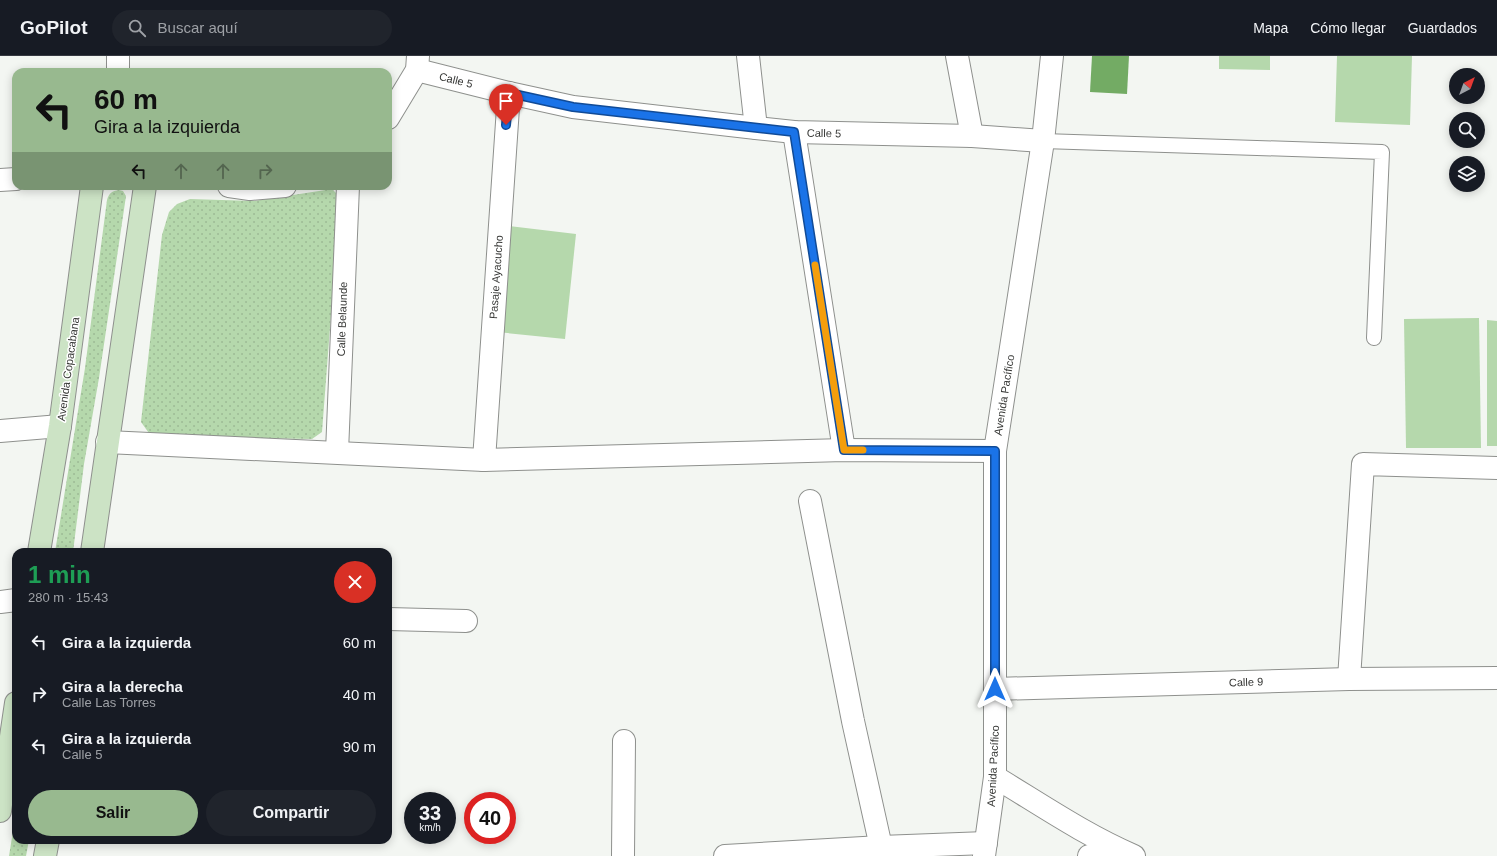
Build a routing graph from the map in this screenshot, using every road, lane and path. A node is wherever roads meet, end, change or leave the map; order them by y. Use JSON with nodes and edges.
{"nodes":[{"id":1,"x":118,"y":56,"type":"edge"},
{"id":2,"x":748,"y":56,"type":"edge"},
{"id":3,"x":957,"y":56,"type":"edge"},
{"id":4,"x":1052,"y":56,"type":"edge"},
{"id":5,"x":418,"y":63,"type":"edge"},
{"id":6,"x":118,"y":68,"type":"edge"},
{"id":7,"x":509,"y":93,"type":"junction"},
{"id":8,"x":392,"y":111,"type":"edge"},
{"id":9,"x":756,"y":128,"type":"junction"},
{"id":10,"x":794,"y":132,"type":"junction"},
{"id":11,"x":972,"y":136,"type":"junction"},
{"id":12,"x":1043,"y":141,"type":"junction"},
{"id":13,"x":12,"y":179,"type":"edge"},
{"id":14,"x":0,"y":180,"type":"edge"},
{"id":15,"x":91,"y":190,"type":"edge"},
{"id":16,"x":144,"y":190,"type":"edge"},
{"id":17,"x":348,"y":190,"type":"edge"},
{"id":18,"x":1374,"y":338,"type":"dead end"},
{"id":19,"x":60,"y":426,"type":"junction"},
{"id":20,"x":0,"y":430,"type":"edge"},
{"id":21,"x":107,"y":442,"type":"junction"},
{"id":22,"x":844,"y":450,"type":"junction"},
{"id":23,"x":995,"y":451,"type":"junction"},
{"id":24,"x":336,"y":452,"type":"junction"},
{"id":25,"x":484,"y":460,"type":"junction"},
{"id":26,"x":1497,"y":468,"type":"edge"},
{"id":27,"x":810,"y":502,"type":"dead end"},
{"id":28,"x":40,"y":548,"type":"edge"},
{"id":29,"x":93,"y":548,"type":"edge"},
{"id":30,"x":12,"y":600,"type":"edge"},
{"id":31,"x":0,"y":602,"type":"edge"},
{"id":32,"x":392,"y":619,"type":"edge"},
{"id":33,"x":466,"y":621,"type":"dead end"},
{"id":34,"x":1497,"y":678,"type":"edge"},
{"id":35,"x":1349,"y":679,"type":"junction"},
{"id":36,"x":995,"y":689,"type":"junction"},
{"id":37,"x":12,"y":729,"type":"edge"},
{"id":38,"x":624,"y":741,"type":"dead end"},
{"id":39,"x":995,"y":777,"type":"junction"},
{"id":40,"x":0,"y":811,"type":"edge"},
{"id":41,"x":47,"y":844,"type":"edge"},
{"id":42,"x":985,"y":850,"type":"edge"},
{"id":43,"x":882,"y":852,"type":"edge"},
{"id":44,"x":1126,"y":853,"type":"edge"},
{"id":45,"x":45,"y":856,"type":"edge"},
{"id":46,"x":623,"y":856,"type":"edge"},
{"id":47,"x":725,"y":856,"type":"edge"},
{"id":48,"x":1089,"y":856,"type":"edge"}],
"edges":[{"from":1,"to":6,"type":"street"},
{"from":2,"to":9,"type":"street"},
{"from":3,"to":11,"type":"street"},
{"from":4,"to":12,"type":"street","name":"Avenida Pacífico"},
{"from":5,"to":7,"type":"street","name":"Calle 5"},
{"from":5,"to":8,"type":"street"},
{"from":7,"to":9,"type":"street","name":"Calle 5"},
{"from":7,"to":25,"type":"street","name":"Pasaje Ayacucho"},
{"from":9,"to":10,"type":"street","name":"Calle 5"},
{"from":10,"to":11,"type":"street","name":"Calle 5"},
{"from":10,"to":22,"type":"street"},
{"from":11,"to":12,"type":"street","name":"Calle 5"},
{"from":12,"to":18,"type":"lane"},
{"from":12,"to":23,"type":"street","name":"Avenida Pacífico"},
{"from":13,"to":14,"type":"street"},
{"from":15,"to":19,"type":"main road","name":"Avenida Copacabana"},
{"from":16,"to":21,"type":"main road"},
{"from":17,"to":24,"type":"street","name":"Calle Belaunde"},
{"from":19,"to":20,"type":"street"},
{"from":19,"to":28,"type":"main road","name":"Avenida Copacabana"},
{"from":21,"to":24,"type":"street"},
{"from":21,"to":29,"type":"main road"},
{"from":22,"to":23,"type":"street"},
{"from":22,"to":25,"type":"street"},
{"from":23,"to":36,"type":"street","name":"Avenida Pacífico"},
{"from":24,"to":25,"type":"street"},
{"from":26,"to":35,"type":"street"},
{"from":27,"to":43,"type":"street"},
{"from":30,"to":31,"type":"street"},
{"from":32,"to":33,"type":"street"},
{"from":34,"to":35,"type":"street","name":"Calle 9"},
{"from":35,"to":36,"type":"street","name":"Calle 9"},
{"from":36,"to":39,"type":"street","name":"Avenida Pacífico"},
{"from":37,"to":40,"type":"main road"},
{"from":38,"to":46,"type":"street"},
{"from":39,"to":42,"type":"street","name":"Avenida Pacífico"},
{"from":39,"to":44,"type":"street"},
{"from":41,"to":45,"type":"main road"},
{"from":42,"to":43,"type":"street"},
{"from":43,"to":47,"type":"street"},
{"from":44,"to":48,"type":"street"}]}
